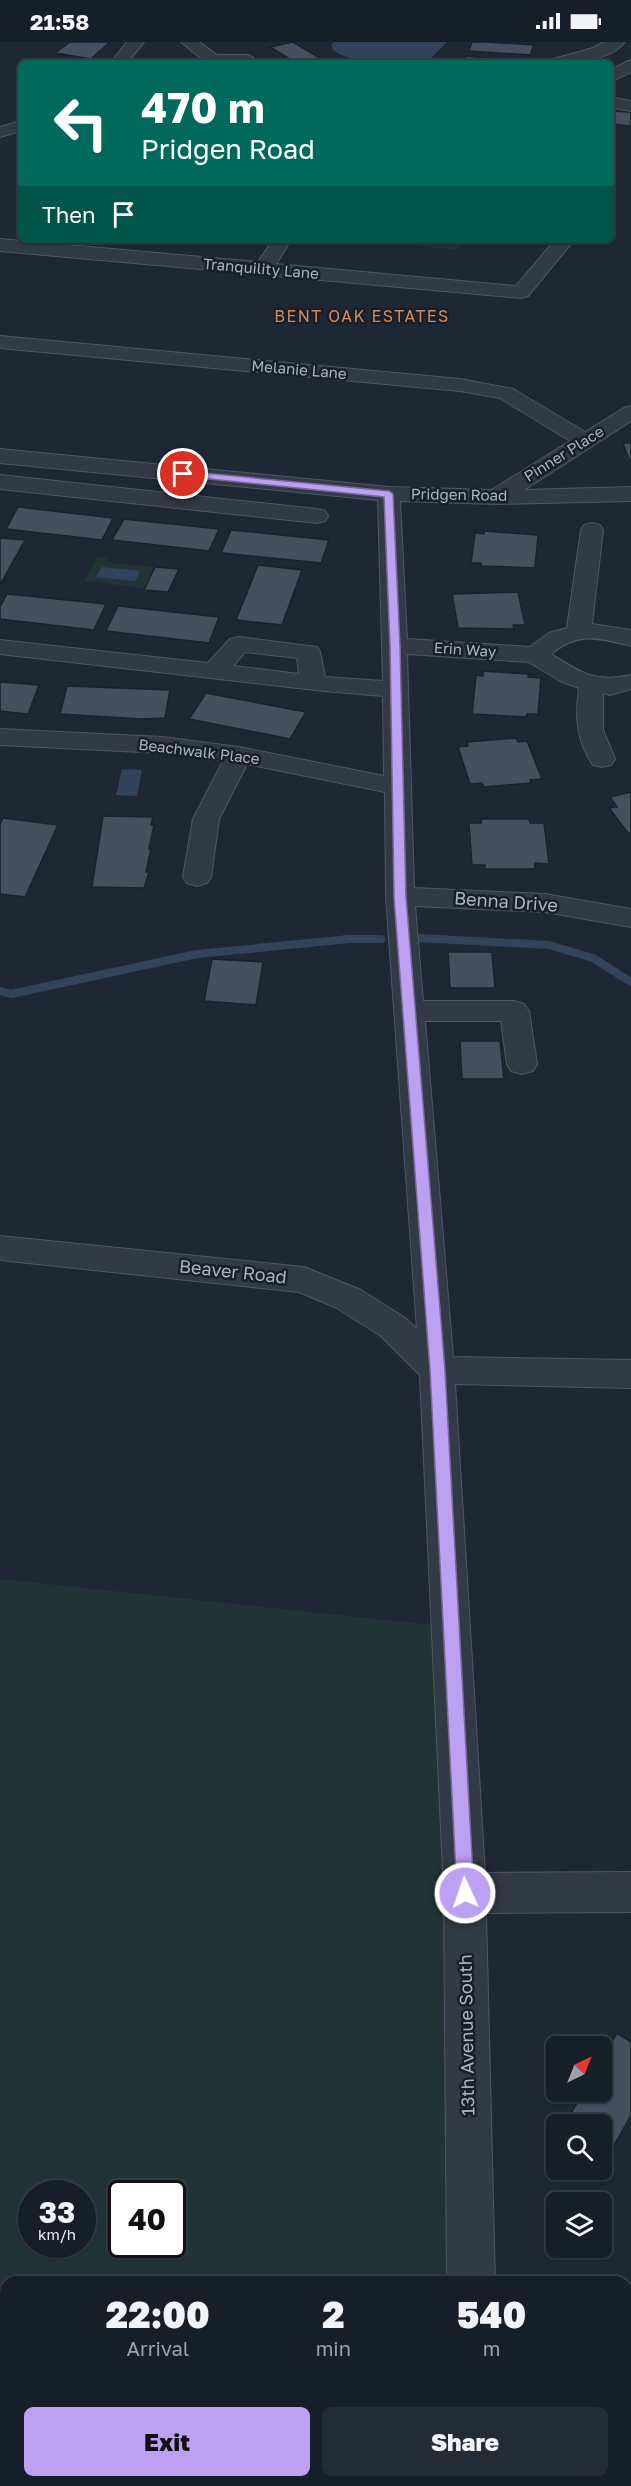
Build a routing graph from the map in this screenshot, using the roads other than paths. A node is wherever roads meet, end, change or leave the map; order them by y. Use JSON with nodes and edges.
{"nodes":[{"id":1,"x":136,"y":42,"type":"edge"},
{"id":2,"x":188,"y":42,"type":"edge"},
{"id":3,"x":617,"y":42,"type":"edge"},
{"id":4,"x":121,"y":60,"type":"edge"},
{"id":5,"x":214,"y":60,"type":"edge"},
{"id":6,"x":224,"y":60,"type":"edge"},
{"id":7,"x":247,"y":60,"type":"edge"},
{"id":8,"x":567,"y":60,"type":"edge"},
{"id":9,"x":631,"y":65,"type":"edge"},
{"id":10,"x":614,"y":75,"type":"edge"},
{"id":11,"x":614,"y":103,"type":"edge"},
{"id":12,"x":631,"y":106,"type":"edge"},
{"id":13,"x":18,"y":127,"type":"edge"},
{"id":14,"x":0,"y":132,"type":"edge"},
{"id":15,"x":280,"y":243,"type":"edge"},
{"id":16,"x":562,"y":243,"type":"edge"},
{"id":17,"x":0,"y":245,"type":"edge"},
{"id":18,"x":76,"y":246,"type":"edge"},
{"id":19,"x":263,"y":269,"type":"junction"},
{"id":20,"x":0,"y":342,"type":"edge"},
{"id":21,"x":631,"y":412,"type":"edge"},
{"id":22,"x":585,"y":441,"type":"junction"},
{"id":23,"x":0,"y":456,"type":"edge"},
{"id":24,"x":0,"y":482,"type":"edge"},
{"id":25,"x":389,"y":494,"type":"junction"},
{"id":26,"x":631,"y":494,"type":"edge"},
{"id":27,"x":497,"y":497,"type":"junction"},
{"id":28,"x":316,"y":516,"type":"dead end"},
{"id":29,"x":592,"y":530,"type":"dead end"},
{"id":30,"x":579,"y":632,"type":"junction"},
{"id":31,"x":631,"y":639,"type":"edge"},
{"id":32,"x":395,"y":646,"type":"junction"},
{"id":33,"x":0,"y":647,"type":"edge"},
{"id":34,"x":535,"y":655,"type":"junction"},
{"id":35,"x":631,"y":682,"type":"edge"},
{"id":36,"x":592,"y":684,"type":"junction"},
{"id":37,"x":396,"y":689,"type":"junction"},
{"id":38,"x":0,"y":737,"type":"edge"},
{"id":39,"x":239,"y":755,"type":"junction"},
{"id":40,"x":602,"y":759,"type":"dead end"},
{"id":41,"x":396,"y":786,"type":"junction"},
{"id":42,"x":197,"y":877,"type":"dead end"},
{"id":43,"x":631,"y":891,"type":"edge"},
{"id":44,"x":400,"y":897,"type":"junction"},
{"id":45,"x":621,"y":916,"type":"edge"},
{"id":46,"x":409,"y":1011,"type":"junction"},
{"id":47,"x":522,"y":1064,"type":"dead end"},
{"id":48,"x":0,"y":1248,"type":"edge"},
{"id":49,"x":437,"y":1370,"type":"junction"},
{"id":50,"x":631,"y":1374,"type":"edge"},
{"id":51,"x":631,"y":1892,"type":"edge"},
{"id":52,"x":465,"y":1893,"type":"junction"},
{"id":53,"x":471,"y":2276,"type":"edge"}],
"edges":[{"from":1,"to":4,"type":"street"},
{"from":2,"to":5,"type":"street"},
{"from":3,"to":8,"type":"street"},
{"from":6,"to":7,"type":"street"},
{"from":9,"to":10,"type":"street"},
{"from":11,"to":12,"type":"street"},
{"from":13,"to":14,"type":"street"},
{"from":15,"to":19,"type":"street"},
{"from":16,"to":19,"type":"street","name":"Tranquility Lane"},
{"from":17,"to":18,"type":"street","name":"Tranquility Lane"},
{"from":18,"to":19,"type":"street","name":"Tranquility Lane"},
{"from":20,"to":22,"type":"street","name":"Melanie Lane"},
{"from":21,"to":22,"type":"street","name":"Pinner Place"},
{"from":22,"to":27,"type":"street","name":"Pinner Place"},
{"from":23,"to":25,"type":"street","name":"Pridgen Road"},
{"from":24,"to":28,"type":"street"},
{"from":25,"to":27,"type":"street","name":"Pridgen Road"},
{"from":25,"to":32,"type":"street","name":"13th Avenue South"},
{"from":26,"to":27,"type":"street","name":"Pridgen Road"},
{"from":29,"to":30,"type":"street"},
{"from":30,"to":31,"type":"street"},
{"from":30,"to":34,"type":"street"},
{"from":32,"to":34,"type":"street","name":"Erin Way"},
{"from":32,"to":37,"type":"street","name":"13th Avenue South"},
{"from":33,"to":37,"type":"street"},
{"from":34,"to":36,"type":"street","name":"Erin Way"},
{"from":35,"to":36,"type":"street","name":"Erin Way"},
{"from":36,"to":40,"type":"street"},
{"from":37,"to":41,"type":"street","name":"13th Avenue South"},
{"from":38,"to":39,"type":"street","name":"Beachwalk Place"},
{"from":39,"to":41,"type":"street","name":"Beachwalk Place"},
{"from":39,"to":42,"type":"street"},
{"from":41,"to":44,"type":"street","name":"13th Avenue South"},
{"from":43,"to":45,"type":"street","name":"Benna Drive"},
{"from":44,"to":45,"type":"street","name":"Benna Drive"},
{"from":44,"to":46,"type":"street","name":"13th Avenue South"},
{"from":46,"to":47,"type":"street"},
{"from":46,"to":49,"type":"street","name":"13th Avenue South"},
{"from":48,"to":49,"type":"street","name":"Beaver Road"},
{"from":49,"to":50,"type":"street"},
{"from":49,"to":52,"type":"street","name":"13th Avenue South"},
{"from":51,"to":52,"type":"street"},
{"from":52,"to":53,"type":"street","name":"13th Avenue South"}]}
